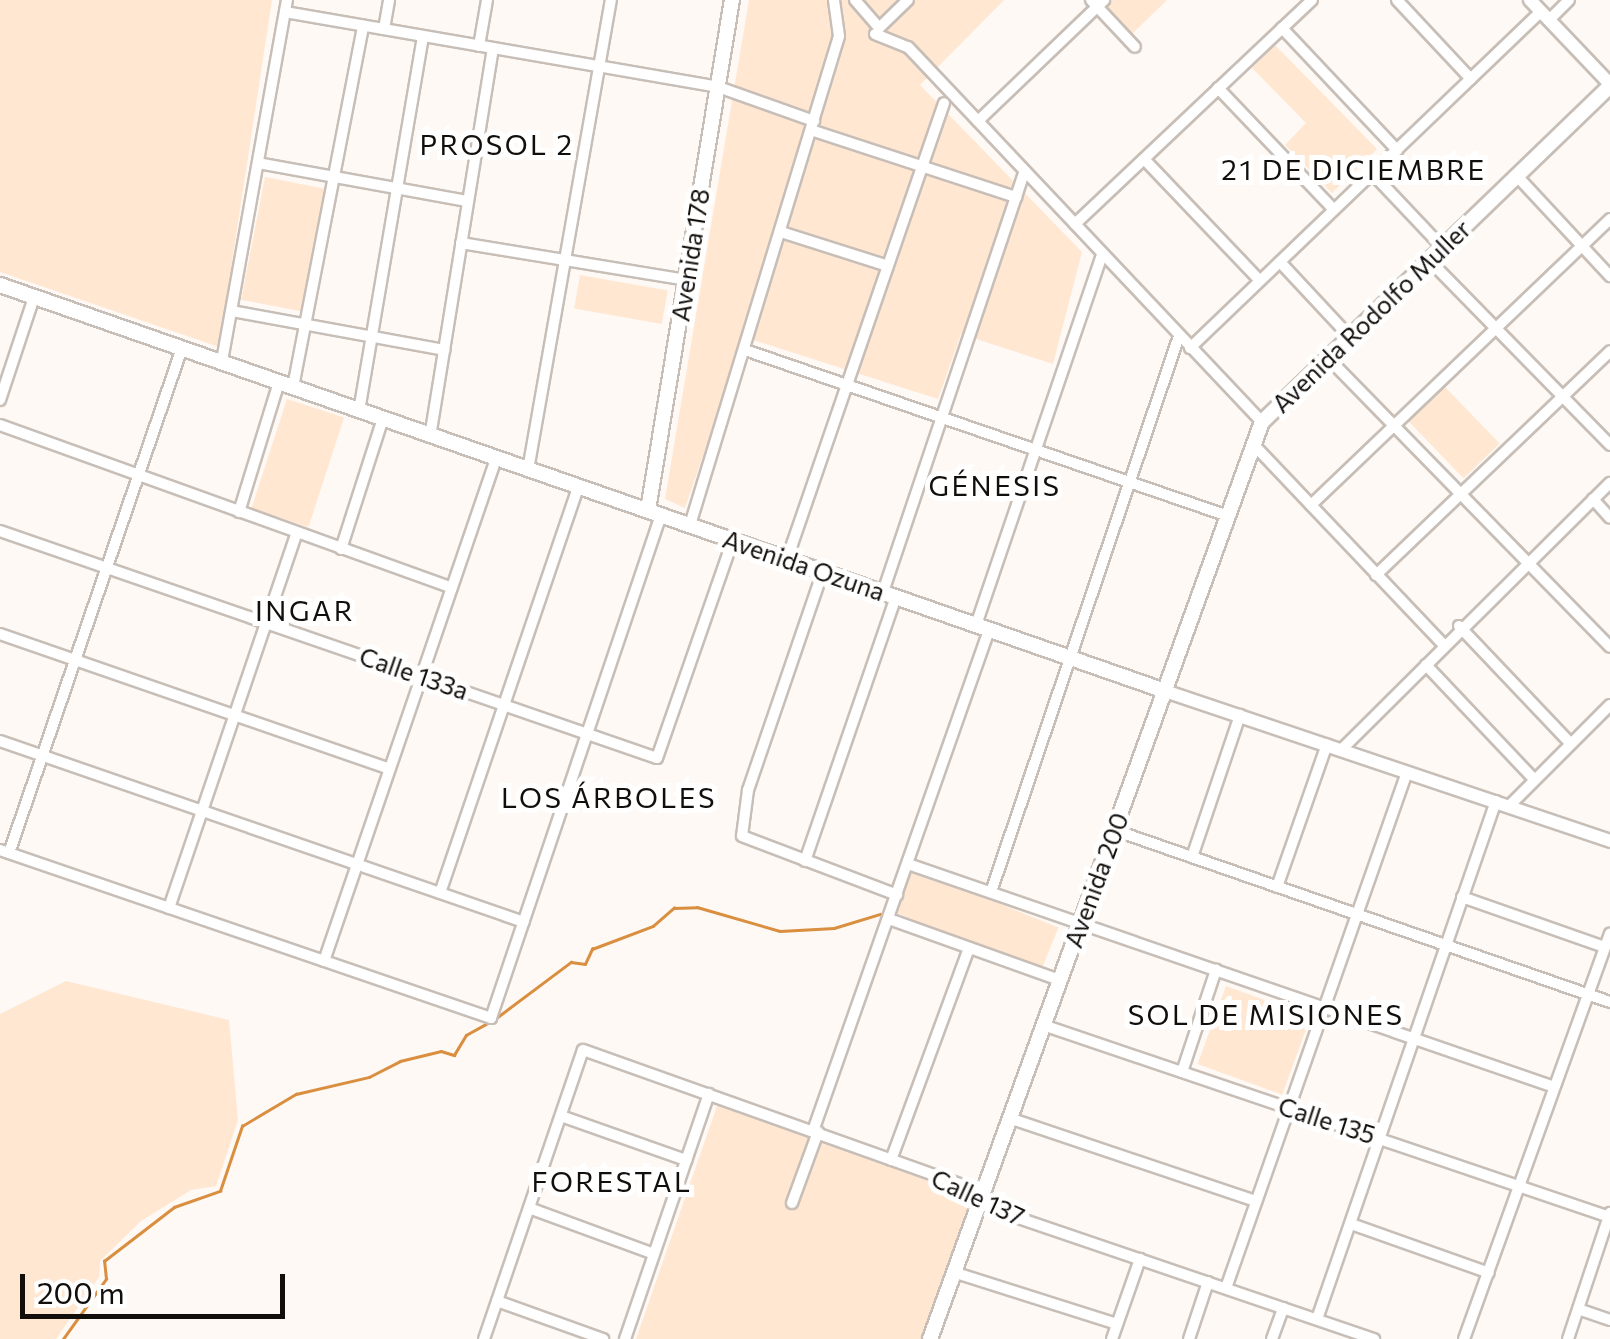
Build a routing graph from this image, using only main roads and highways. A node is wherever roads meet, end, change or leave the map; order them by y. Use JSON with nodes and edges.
{"nodes":[{"id":1,"x":732,"y":0,"type":"edge"},
{"id":2,"x":1610,"y":85,"type":"edge"},
{"id":3,"x":0,"y":285,"type":"edge"},
{"id":4,"x":1262,"y":422,"type":"joint"},
{"id":5,"x":655,"y":513,"type":"junction"},
{"id":6,"x":1165,"y":691,"type":"junction"},
{"id":7,"x":930,"y":1339,"type":"edge"}],
"edges":[{"from":1,"to":5,"type":"main road","name":"Avenida 178"},
{"from":2,"to":4,"type":"main road","name":"Avenida Rodolfo Muller"},
{"from":3,"to":5,"type":"main road","name":"Avenida Ozuna"},
{"from":4,"to":6,"type":"main road","name":"Avenida 200"},
{"from":5,"to":6,"type":"main road","name":"Avenida Ozuna"},
{"from":6,"to":7,"type":"main road","name":"Avenida 200"}]}
